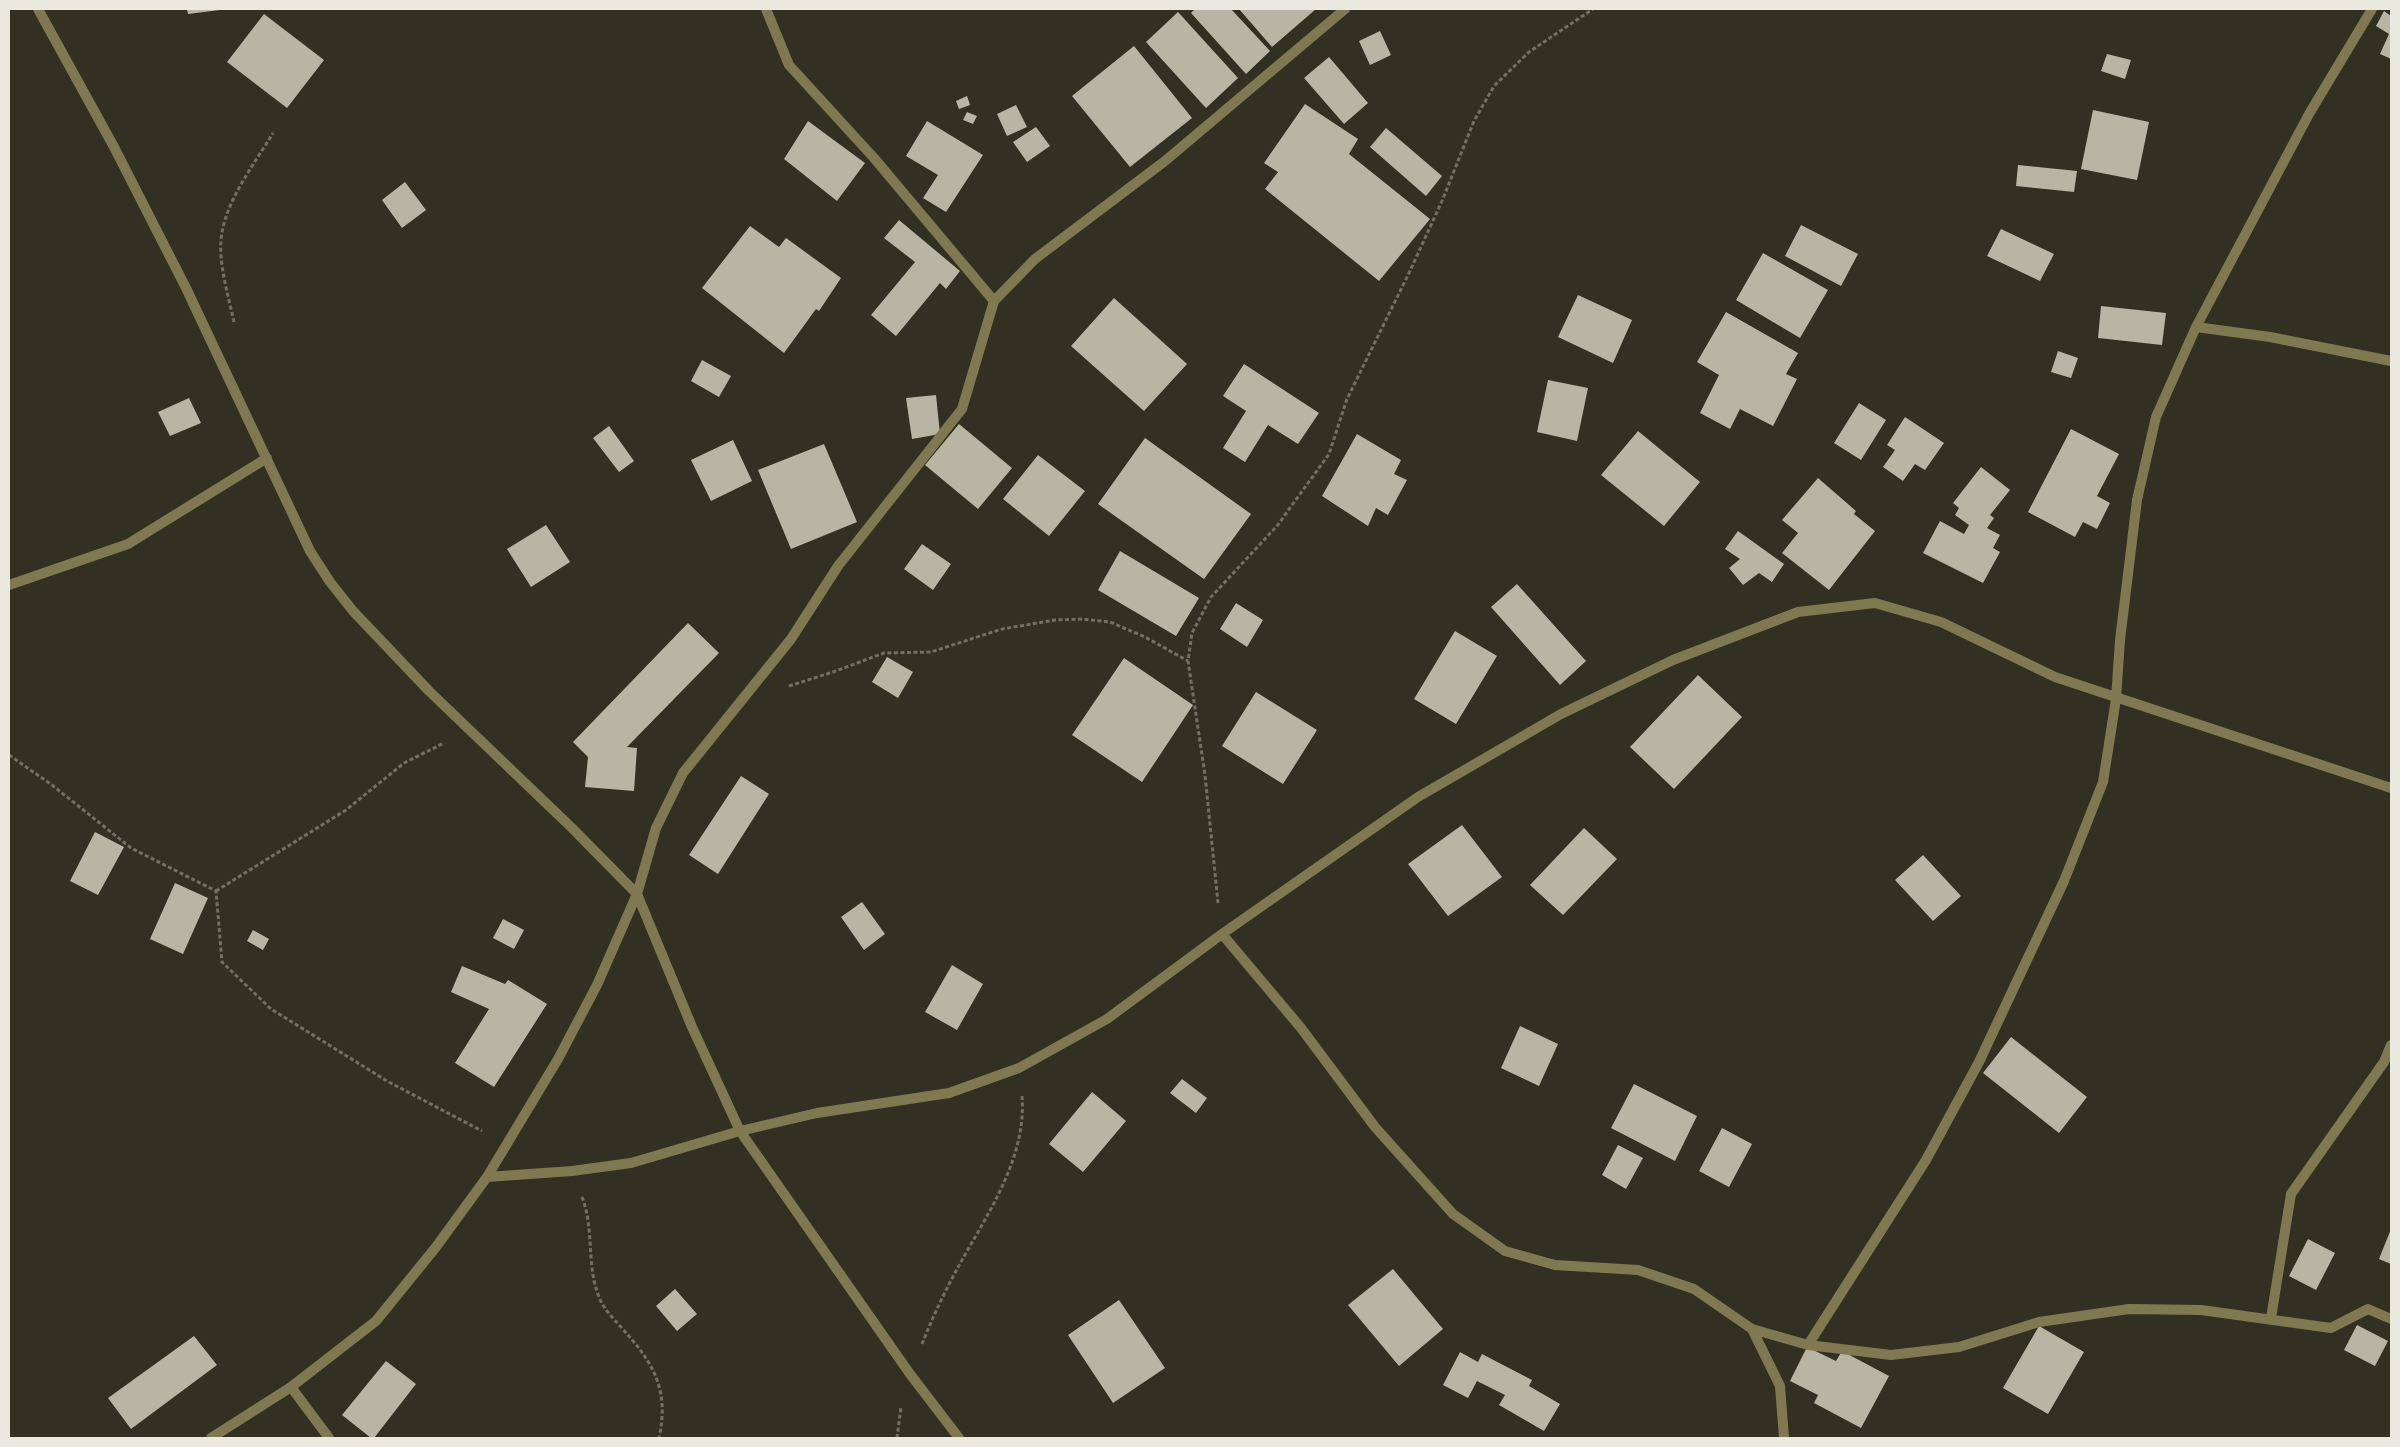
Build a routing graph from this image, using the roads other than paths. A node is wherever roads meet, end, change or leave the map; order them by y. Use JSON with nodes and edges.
{"nodes":[{"id":1,"x":38,"y":9,"type":"edge"},
{"id":2,"x":766,"y":9,"type":"edge"},
{"id":3,"x":1345,"y":9,"type":"edge"},
{"id":4,"x":2372,"y":9,"type":"edge"},
{"id":5,"x":994,"y":301,"type":"junction"},
{"id":6,"x":2196,"y":327,"type":"junction"},
{"id":7,"x":2391,"y":361,"type":"edge"},
{"id":8,"x":268,"y":458,"type":"junction"},
{"id":9,"x":9,"y":586,"type":"edge"},
{"id":10,"x":2116,"y":699,"type":"junction"},
{"id":11,"x":2391,"y":788,"type":"edge"},
{"id":12,"x":637,"y":894,"type":"junction"},
{"id":13,"x":1222,"y":934,"type":"junction"},
{"id":14,"x":2391,"y":1045,"type":"edge"},
{"id":15,"x":740,"y":1131,"type":"junction"},
{"id":16,"x":487,"y":1177,"type":"junction"},
{"id":17,"x":2271,"y":1318,"type":"junction"},
{"id":18,"x":2391,"y":1318,"type":"edge"},
{"id":19,"x":1752,"y":1330,"type":"junction"},
{"id":20,"x":1808,"y":1345,"type":"junction"},
{"id":21,"x":291,"y":1386,"type":"junction"},
{"id":22,"x":211,"y":1438,"type":"edge"},
{"id":23,"x":329,"y":1438,"type":"edge"},
{"id":24,"x":958,"y":1438,"type":"edge"},
{"id":25,"x":1784,"y":1438,"type":"edge"}],
"edges":[{"from":1,"to":8,"type":"street"},
{"from":2,"to":5,"type":"street"},
{"from":3,"to":5,"type":"street"},
{"from":4,"to":6,"type":"street"},
{"from":5,"to":12,"type":"street"},
{"from":6,"to":7,"type":"street"},
{"from":6,"to":10,"type":"street"},
{"from":8,"to":9,"type":"street"},
{"from":8,"to":12,"type":"street"},
{"from":10,"to":11,"type":"street"},
{"from":10,"to":13,"type":"street"},
{"from":10,"to":20,"type":"street"},
{"from":12,"to":15,"type":"street"},
{"from":12,"to":16,"type":"street"},
{"from":13,"to":15,"type":"street"},
{"from":13,"to":19,"type":"street"},
{"from":14,"to":17,"type":"street"},
{"from":15,"to":16,"type":"street"},
{"from":15,"to":24,"type":"street"},
{"from":16,"to":21,"type":"street"},
{"from":17,"to":18,"type":"street"},
{"from":17,"to":20,"type":"street"},
{"from":19,"to":20,"type":"street"},
{"from":19,"to":25,"type":"street"},
{"from":21,"to":22,"type":"street"},
{"from":21,"to":23,"type":"street"}]}
